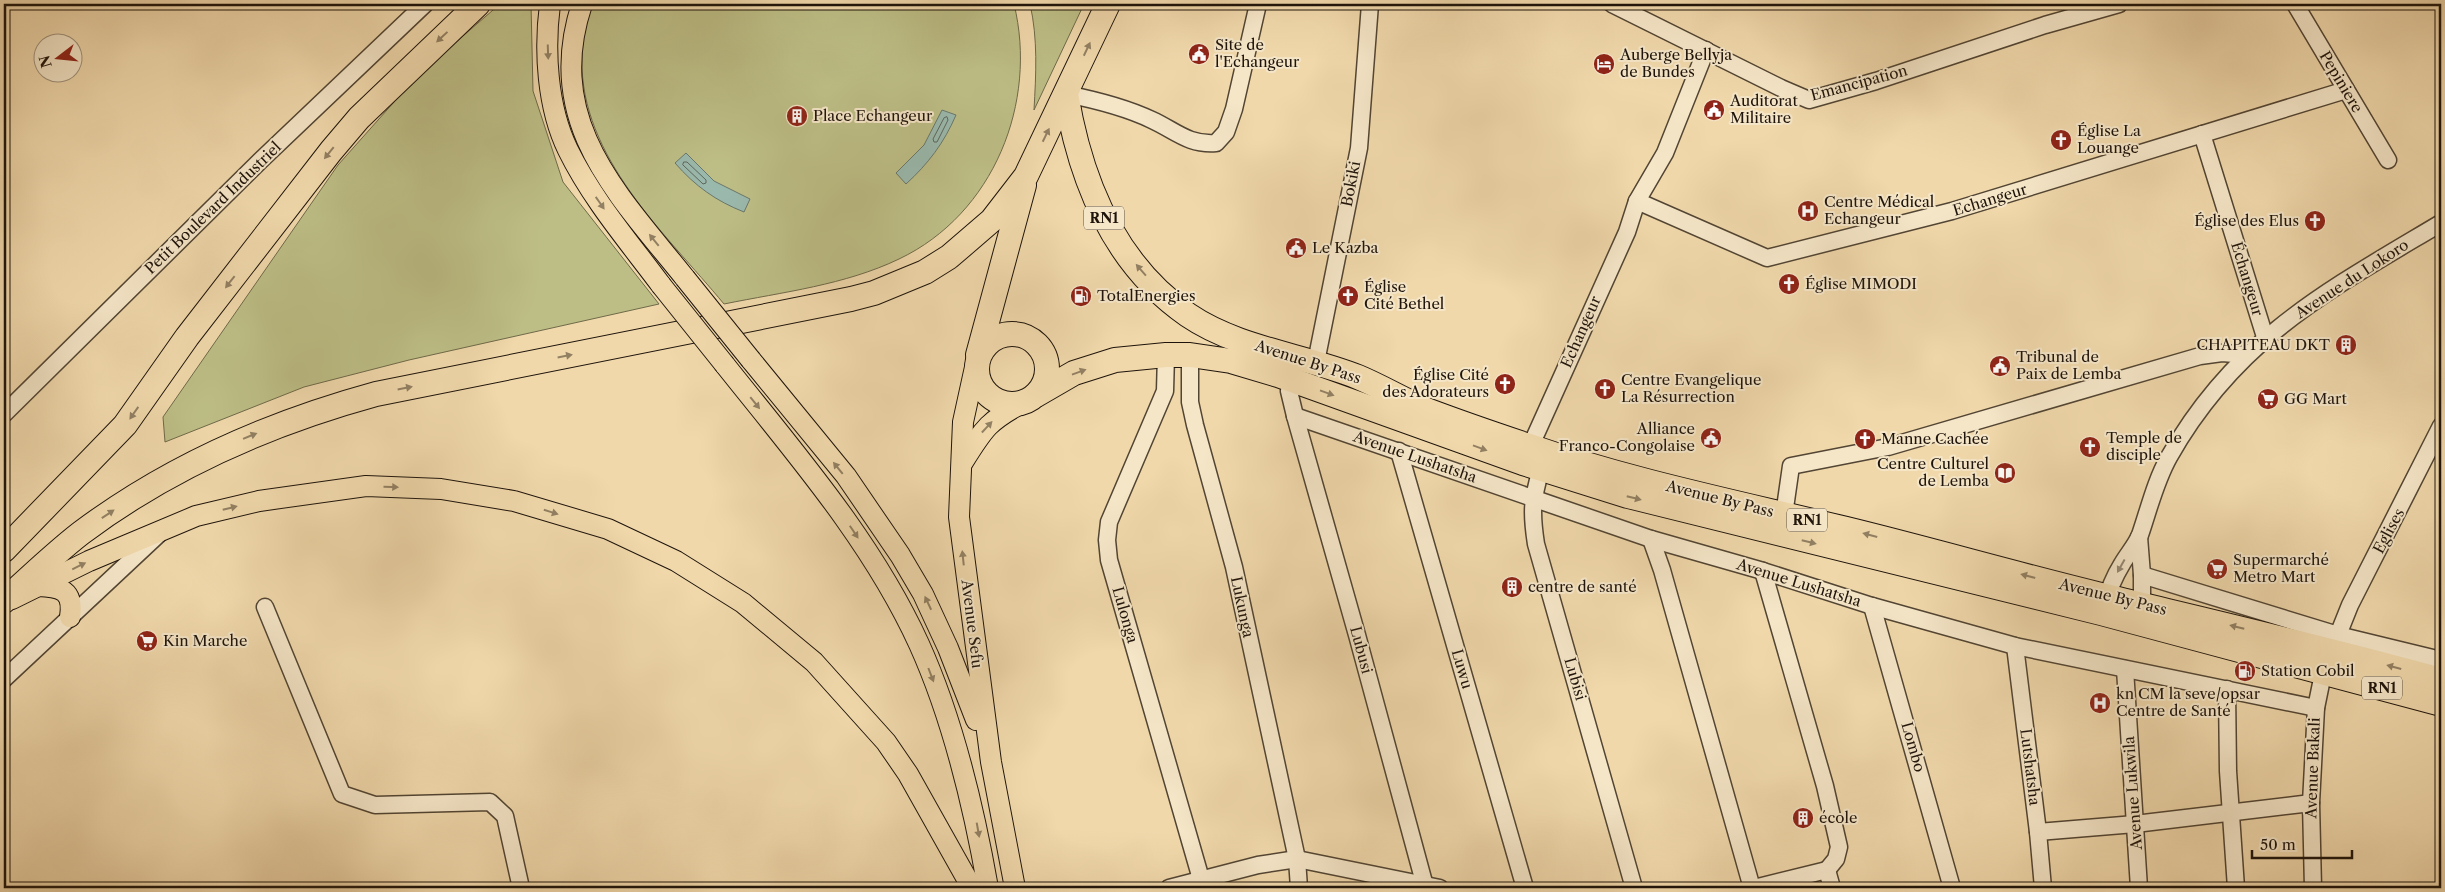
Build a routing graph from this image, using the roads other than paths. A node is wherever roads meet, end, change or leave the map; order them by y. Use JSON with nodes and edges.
{"nodes":[{"id":1,"x":425,"y":4,"type":"edge"},
{"id":2,"x":478,"y":4,"type":"edge"},
{"id":3,"x":550,"y":4,"type":"edge"},
{"id":4,"x":582,"y":4,"type":"edge"},
{"id":5,"x":1108,"y":4,"type":"edge"},
{"id":6,"x":1258,"y":4,"type":"edge"},
{"id":7,"x":1370,"y":4,"type":"edge"},
{"id":8,"x":1612,"y":4,"type":"edge"},
{"id":9,"x":2119,"y":4,"type":"edge"},
{"id":10,"x":2294,"y":4,"type":"edge"},
{"id":11,"x":1706,"y":50,"type":"junction"},
{"id":12,"x":2346,"y":90,"type":"junction"},
{"id":13,"x":1066,"y":94,"type":"junction"},
{"id":14,"x":2202,"y":134,"type":"junction"},
{"id":15,"x":2388,"y":160,"type":"dead end"},
{"id":16,"x":1026,"y":176,"type":"junction"},
{"id":17,"x":1637,"y":201,"type":"junction"},
{"id":18,"x":2441,"y":223,"type":"edge"},
{"id":19,"x":969,"y":240,"type":"junction"},
{"id":20,"x":1001,"y":270,"type":"junction"},
{"id":21,"x":2265,"y":337,"type":"junction"},
{"id":22,"x":1166,"y":355,"type":"junction"},
{"id":23,"x":1190,"y":355,"type":"junction"},
{"id":24,"x":2247,"y":355,"type":"junction"},
{"id":25,"x":977,"y":358,"type":"junction"},
{"id":26,"x":1316,"y":362,"type":"junction"},
{"id":27,"x":1290,"y":379,"type":"junction"},
{"id":28,"x":1031,"y":398,"type":"junction"},
{"id":29,"x":4,"y":414,"type":"edge"},
{"id":30,"x":1295,"y":416,"type":"junction"},
{"id":31,"x":2441,"y":426,"type":"edge"},
{"id":32,"x":1398,"y":451,"type":"junction"},
{"id":33,"x":1532,"y":460,"type":"junction"},
{"id":34,"x":960,"y":466,"type":"junction"},
{"id":35,"x":1533,"y":497,"type":"junction"},
{"id":36,"x":1784,"y":515,"type":"junction"},
{"id":37,"x":162,"y":531,"type":"junction"},
{"id":38,"x":2139,"y":537,"type":"junction"},
{"id":39,"x":1651,"y":539,"type":"junction"},
{"id":40,"x":4,"y":550,"type":"edge"},
{"id":41,"x":1763,"y":571,"type":"junction"},
{"id":42,"x":2142,"y":575,"type":"junction"},
{"id":43,"x":38,"y":586,"type":"junction"},
{"id":44,"x":4,"y":602,"type":"edge"},
{"id":45,"x":2104,"y":605,"type":"junction"},
{"id":46,"x":1872,"y":606,"type":"junction"},
{"id":47,"x":265,"y":608,"type":"dead end"},
{"id":48,"x":2142,"y":615,"type":"junction"},
{"id":49,"x":70,"y":617,"type":"junction"},
{"id":50,"x":2332,"y":642,"type":"junction"},
{"id":51,"x":2015,"y":646,"type":"junction"},
{"id":52,"x":2441,"y":660,"type":"edge"},
{"id":53,"x":2125,"y":669,"type":"junction"},
{"id":54,"x":2323,"y":672,"type":"junction"},
{"id":55,"x":4,"y":679,"type":"edge"},
{"id":56,"x":2441,"y":680,"type":"edge"},
{"id":57,"x":2227,"y":689,"type":"junction"},
{"id":58,"x":2441,"y":704,"type":"edge"},
{"id":59,"x":2316,"y":708,"type":"junction"},
{"id":60,"x":991,"y":762,"type":"junction"},
{"id":61,"x":2311,"y":803,"type":"junction"},
{"id":62,"x":2230,"y":813,"type":"junction"},
{"id":63,"x":2135,"y":824,"type":"junction"},
{"id":64,"x":2038,"y":832,"type":"junction"},
{"id":65,"x":1297,"y":859,"type":"junction"},
{"id":66,"x":1827,"y":870,"type":"junction"},
{"id":67,"x":1194,"y":883,"type":"edge"},
{"id":68,"x":1432,"y":887,"type":"edge"},
{"id":69,"x":521,"y":888,"type":"edge"},
{"id":70,"x":972,"y":888,"type":"edge"},
{"id":71,"x":988,"y":888,"type":"edge"},
{"id":72,"x":1015,"y":888,"type":"edge"},
{"id":73,"x":1169,"y":888,"type":"edge"},
{"id":74,"x":1299,"y":888,"type":"edge"},
{"id":75,"x":1525,"y":888,"type":"edge"},
{"id":76,"x":1634,"y":888,"type":"edge"},
{"id":77,"x":1753,"y":888,"type":"edge"},
{"id":78,"x":1832,"y":888,"type":"edge"},
{"id":79,"x":1952,"y":888,"type":"edge"},
{"id":80,"x":2043,"y":888,"type":"edge"},
{"id":81,"x":2140,"y":888,"type":"edge"},
{"id":82,"x":2236,"y":888,"type":"edge"},
{"id":83,"x":2313,"y":888,"type":"edge"}],
"edges":[{"from":1,"to":29,"type":"street","name":"Petit Boulevard Industriel"},
{"from":2,"to":40,"type":"highway","one_way":true},
{"from":3,"to":71,"type":"main road","one_way":true,"bridge":true},
{"from":60,"to":4,"type":"main road","one_way":true,"bridge":true},
{"from":13,"to":5,"type":"highway","one_way":true},
{"from":6,"to":13,"type":"street"},
{"from":7,"to":26,"type":"street","name":"Bokiki"},
{"from":8,"to":11,"type":"street","name":"Emancipation"},
{"from":9,"to":11,"type":"street","name":"Emancipation"},
{"from":10,"to":12,"type":"street","name":"Pepiniere"},
{"from":11,"to":17,"type":"street","name":"Echangeur"},
{"from":12,"to":14,"type":"street","name":"Echangeur"},
{"from":12,"to":15,"type":"street","name":"Pepiniere"},
{"from":16,"to":13,"type":"highway","one_way":true},
{"from":26,"to":13,"type":"highway","name":"Avenue By Pass","number":"RN1","one_way":true},
{"from":14,"to":17,"type":"street","name":"Echangeur"},
{"from":14,"to":21,"type":"street","name":"Échangeur"},
{"from":16,"to":19,"type":"highway"},
{"from":16,"to":20,"type":"highway"},
{"from":17,"to":33,"type":"street","name":"Echangeur"},
{"from":18,"to":21,"type":"street","name":"Avenue du Lokoro"},
{"from":19,"to":20,"type":"highway"},
{"from":44,"to":19,"type":"highway","one_way":true},
{"from":20,"to":25,"type":"highway"},
{"from":21,"to":24,"type":"street","name":"Avenue du Lokoro"},
{"from":22,"to":23,"type":"highway","number":"RN1"},
{"from":28,"to":22,"type":"highway","number":"RN1","one_way":true},
{"from":22,"to":67,"type":"street","name":"Lulonga"},
{"from":23,"to":27,"type":"highway","name":"Avenue By Pass","number":"RN1"},
{"from":23,"to":65,"type":"street","name":"Lukunga"},
{"from":24,"to":36,"type":"street"},
{"from":24,"to":38,"type":"street","name":"Avenue du Lokoro"},
{"from":25,"to":28,"type":"highway","number":"RN1"},
{"from":25,"to":28,"type":"highway"},
{"from":25,"to":34,"type":"main road","name":"Avenue Sefu"},
{"from":26,"to":33,"type":"highway","name":"Avenue By Pass","number":"RN1"},
{"from":27,"to":30,"type":"street","name":"Lubusi"},
{"from":27,"to":33,"type":"highway","name":"Avenue By Pass","number":"RN1","one_way":true},
{"from":34,"to":28,"type":"main road","one_way":true},
{"from":30,"to":32,"type":"street","name":"Avenue Lushatsha"},
{"from":30,"to":68,"type":"street","name":"Lubusi"},
{"from":31,"to":50,"type":"street","name":"Eglises"},
{"from":32,"to":35,"type":"street","name":"Avenue Lushatsha"},
{"from":32,"to":75,"type":"street","name":"Luwu"},
{"from":33,"to":35,"type":"street","name":"Lubisi"},
{"from":33,"to":36,"type":"highway","name":"Avenue By Pass","number":"RN1"},
{"from":33,"to":45,"type":"highway","name":"Avenue By Pass","number":"RN1","one_way":true},
{"from":60,"to":34,"type":"main road","name":"Avenue Sefu","one_way":true},
{"from":35,"to":39,"type":"street","name":"Avenue Lushatsha"},
{"from":35,"to":76,"type":"street","name":"Lubisi"},
{"from":45,"to":36,"type":"highway","name":"Avenue By Pass","number":"RN1","one_way":true},
{"from":43,"to":37,"type":"main road","one_way":true},
{"from":37,"to":49,"type":"street"},
{"from":37,"to":70,"type":"main road","one_way":true},
{"from":38,"to":42,"type":"street","name":"Avenue du Lokoro"},
{"from":38,"to":45,"type":"street","name":"Avenue du Lokoro","one_way":true},
{"from":39,"to":41,"type":"street","name":"Avenue Lushatsha"},
{"from":39,"to":77,"type":"street"},
{"from":41,"to":46,"type":"street","name":"Avenue Lushatsha"},
{"from":41,"to":66,"type":"street"},
{"from":42,"to":48,"type":"street","name":"Avenue du Lokoro"},
{"from":42,"to":50,"type":"street"},
{"from":43,"to":44,"type":"main road"},
{"from":43,"to":49,"type":"main road"},
{"from":45,"to":48,"type":"highway","name":"Avenue By Pass","number":"RN1"},
{"from":46,"to":51,"type":"street","name":"Avenue Lushatsha"},
{"from":46,"to":79,"type":"street","name":"Lombo"},
{"from":47,"to":69,"type":"street"},
{"from":50,"to":48,"type":"highway","name":"Avenue By Pass","number":"RN1","one_way":true},
{"from":48,"to":54,"type":"highway","name":"Avenue By Pass","number":"RN1"},
{"from":49,"to":55,"type":"street"},
{"from":50,"to":52,"type":"street"},
{"from":50,"to":54,"type":"street","name":"Avenue Bakali"},
{"from":56,"to":50,"type":"highway","name":"Avenue By Pass","number":"RN1","one_way":true},
{"from":51,"to":53,"type":"street","name":"Avenue Lushatsha"},
{"from":51,"to":64,"type":"street","name":"Lutshatsha"},
{"from":53,"to":57,"type":"street","name":"Avenue Lushatsha"},
{"from":53,"to":63,"type":"street","name":"Avenue Lukwila"},
{"from":54,"to":58,"type":"highway","name":"Avenue By Pass","number":"RN1"},
{"from":54,"to":59,"type":"street","name":"Avenue Bakali"},
{"from":57,"to":59,"type":"street","name":"Avenue Lushatsha"},
{"from":57,"to":62,"type":"street"},
{"from":59,"to":61,"type":"street","name":"Avenue Bakali"},
{"from":60,"to":72,"type":"main road","name":"Avenue Sefu"},
{"from":61,"to":62,"type":"street"},
{"from":61,"to":83,"type":"street","name":"Avenue Bakali"},
{"from":62,"to":63,"type":"street"},
{"from":62,"to":82,"type":"street"},
{"from":63,"to":64,"type":"street"},
{"from":63,"to":81,"type":"street","name":"Avenue Lukwila"},
{"from":64,"to":80,"type":"street","name":"Lutshatsha"},
{"from":65,"to":67,"type":"street"},
{"from":65,"to":68,"type":"street"},
{"from":65,"to":74,"type":"street","name":"Lukunga"},
{"from":66,"to":77,"type":"street"},
{"from":66,"to":78,"type":"street"},
{"from":67,"to":73,"type":"street"}]}
